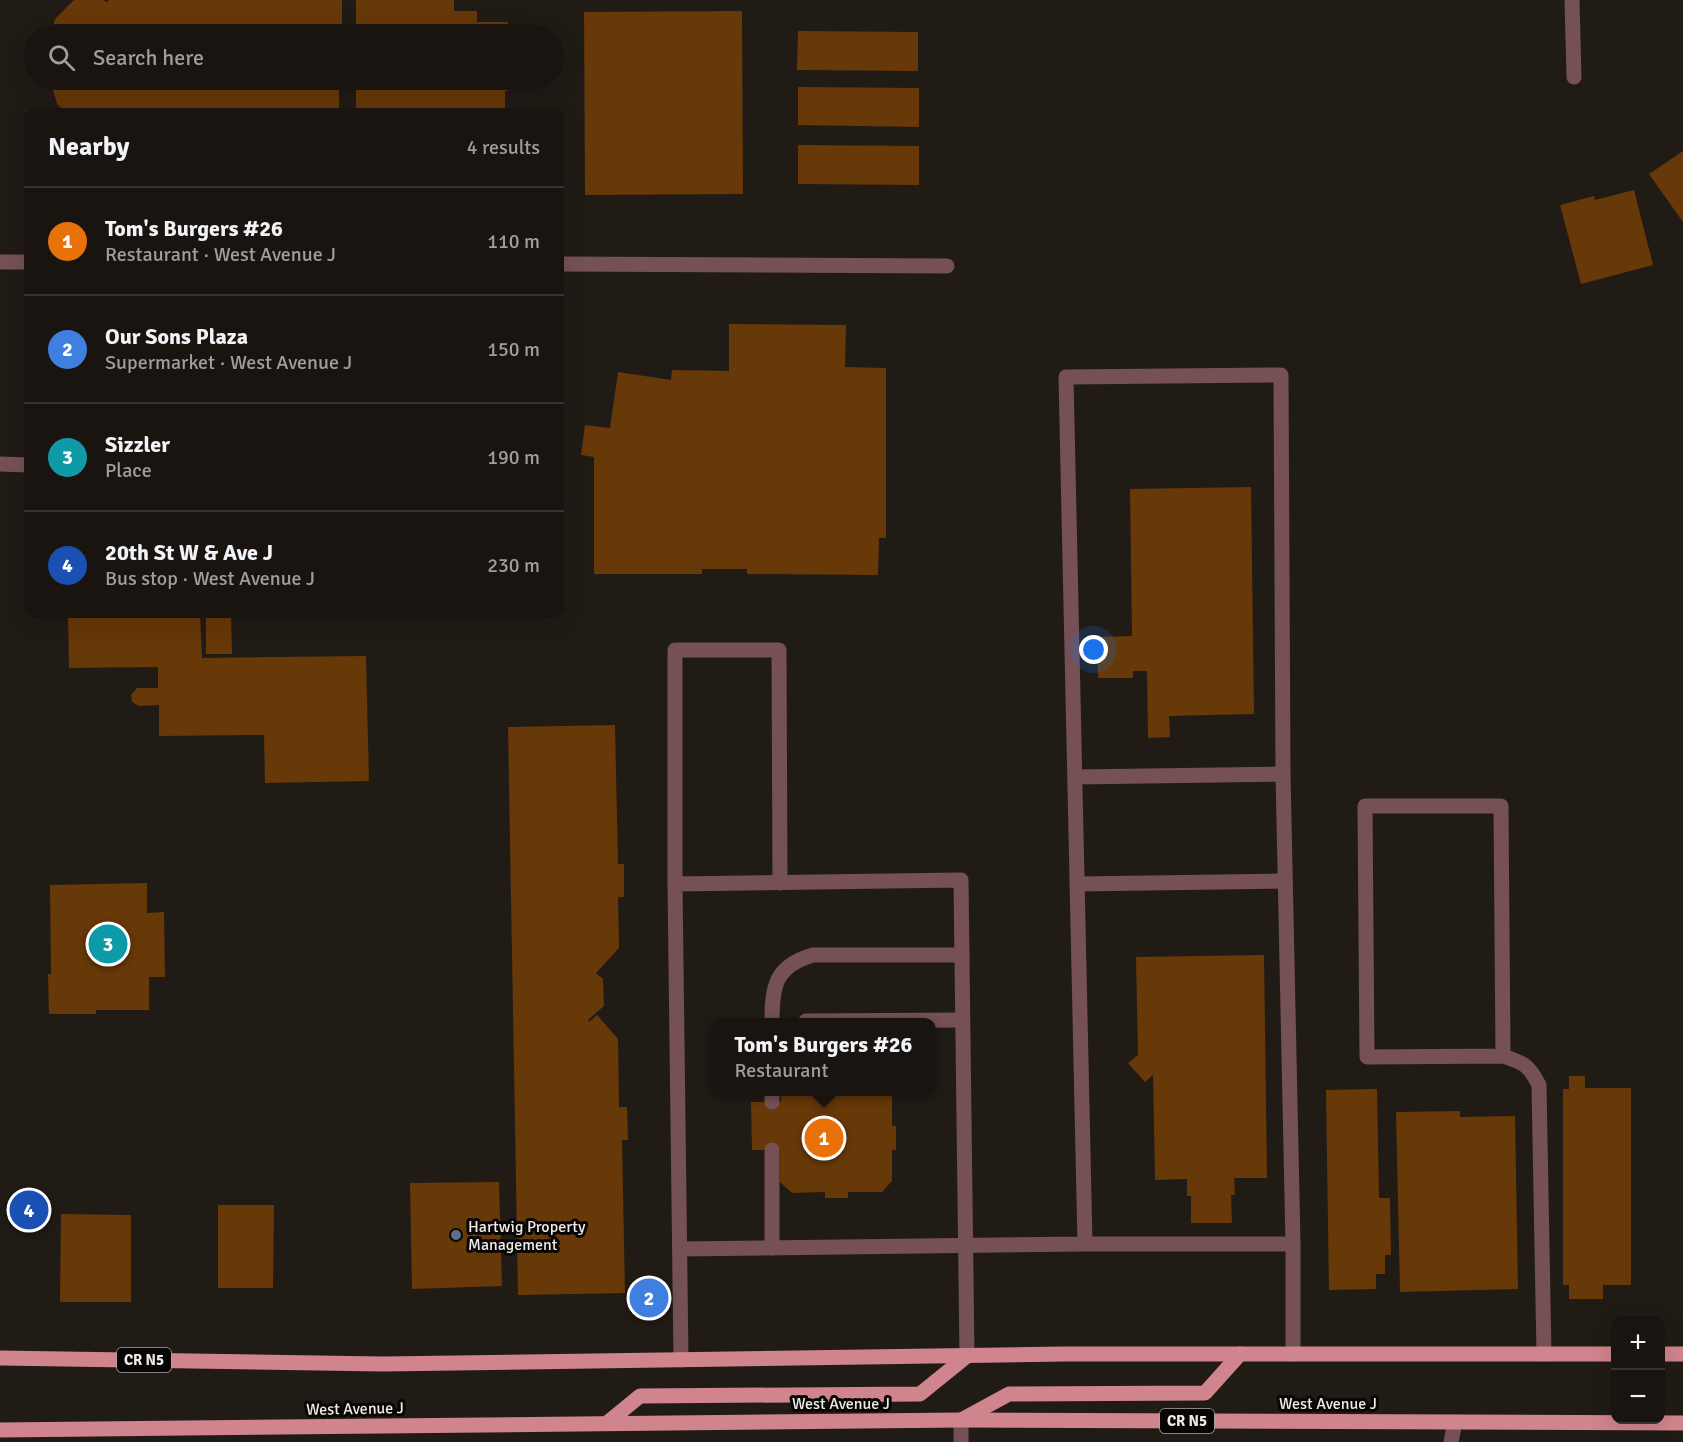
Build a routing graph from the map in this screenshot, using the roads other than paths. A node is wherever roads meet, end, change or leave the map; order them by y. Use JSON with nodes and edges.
{"nodes":[{"id":1,"x":1572,"y":0,"type":"edge"},
{"id":2,"x":1574,"y":77,"type":"dead end"},
{"id":3,"x":0,"y":262,"type":"edge"},
{"id":4,"x":24,"y":262,"type":"edge"},
{"id":5,"x":564,"y":264,"type":"edge"},
{"id":6,"x":947,"y":266,"type":"dead end"},
{"id":7,"x":0,"y":464,"type":"edge"},
{"id":8,"x":24,"y":465,"type":"edge"},
{"id":9,"x":1283,"y":774,"type":"junction"},
{"id":10,"x":1075,"y":777,"type":"junction"},
{"id":11,"x":1285,"y":881,"type":"junction"},
{"id":12,"x":780,"y":883,"type":"junction"},
{"id":13,"x":675,"y":884,"type":"junction"},
{"id":14,"x":1077,"y":884,"type":"junction"},
{"id":15,"x":962,"y":955,"type":"junction"},
{"id":16,"x":772,"y":1018,"type":"edge"},
{"id":17,"x":936,"y":1020,"type":"edge"},
{"id":18,"x":963,"y":1020,"type":"junction"},
{"id":19,"x":1503,"y":1056,"type":"junction"},
{"id":20,"x":772,"y":1149,"type":"dead end"},
{"id":21,"x":1085,"y":1244,"type":"junction"},
{"id":22,"x":1293,"y":1244,"type":"junction"},
{"id":23,"x":965,"y":1246,"type":"junction"},
{"id":24,"x":772,"y":1248,"type":"junction"},
{"id":25,"x":680,"y":1249,"type":"junction"},
{"id":26,"x":1239,"y":1354,"type":"junction"},
{"id":27,"x":1293,"y":1354,"type":"junction"},
{"id":28,"x":1544,"y":1354,"type":"junction"},
{"id":29,"x":1611,"y":1354,"type":"edge"},
{"id":30,"x":1665,"y":1354,"type":"edge"},
{"id":31,"x":1683,"y":1354,"type":"edge"},
{"id":32,"x":967,"y":1356,"type":"junction"},
{"id":33,"x":0,"y":1358,"type":"edge"},
{"id":34,"x":681,"y":1360,"type":"junction"},
{"id":35,"x":961,"y":1420,"type":"junction"},
{"id":36,"x":1455,"y":1422,"type":"junction"},
{"id":37,"x":607,"y":1423,"type":"junction"},
{"id":38,"x":1683,"y":1423,"type":"edge"},
{"id":39,"x":0,"y":1430,"type":"edge"},
{"id":40,"x":961,"y":1442,"type":"edge"},
{"id":41,"x":1451,"y":1442,"type":"edge"}],
"edges":[{"from":1,"to":2,"type":"street"},
{"from":3,"to":4,"type":"street"},
{"from":5,"to":6,"type":"street"},
{"from":7,"to":8,"type":"street"},
{"from":9,"to":10,"type":"street"},
{"from":9,"to":10,"type":"street"},
{"from":9,"to":11,"type":"street"},
{"from":10,"to":14,"type":"street"},
{"from":11,"to":14,"type":"street"},
{"from":11,"to":22,"type":"street"},
{"from":12,"to":13,"type":"street"},
{"from":12,"to":13,"type":"street"},
{"from":12,"to":15,"type":"street"},
{"from":13,"to":25,"type":"street"},
{"from":14,"to":21,"type":"street"},
{"from":15,"to":16,"type":"street"},
{"from":15,"to":18,"type":"street"},
{"from":17,"to":18,"type":"street"},
{"from":18,"to":23,"type":"street"},
{"from":19,"to":19,"type":"street"},
{"from":19,"to":28,"type":"street"},
{"from":20,"to":24,"type":"street"},
{"from":21,"to":22,"type":"street"},
{"from":21,"to":23,"type":"street"},
{"from":22,"to":27,"type":"street"},
{"from":23,"to":24,"type":"street"},
{"from":23,"to":32,"type":"street"},
{"from":24,"to":25,"type":"street"},
{"from":25,"to":34,"type":"street"},
{"from":26,"to":27,"type":"main road","number":"CR N5"},
{"from":26,"to":32,"type":"main road","number":"CR N5"},
{"from":26,"to":35,"type":"main road"},
{"from":27,"to":28,"type":"main road","number":"CR N5"},
{"from":28,"to":29,"type":"main road","number":"CR N5"},
{"from":30,"to":31,"type":"main road"},
{"from":32,"to":34,"type":"main road","number":"CR N5"},
{"from":32,"to":37,"type":"main road"},
{"from":33,"to":34,"type":"main road","number":"CR N5"},
{"from":35,"to":36,"type":"main road","name":"West Avenue J","number":"CR N5"},
{"from":35,"to":37,"type":"main road","name":"West Avenue J","number":"CR N5"},
{"from":35,"to":40,"type":"street"},
{"from":36,"to":38,"type":"main road","name":"West Avenue J","number":"CR N5"},
{"from":36,"to":41,"type":"street"},
{"from":37,"to":39,"type":"main road","name":"West Avenue J","number":"CR N5"}]}
